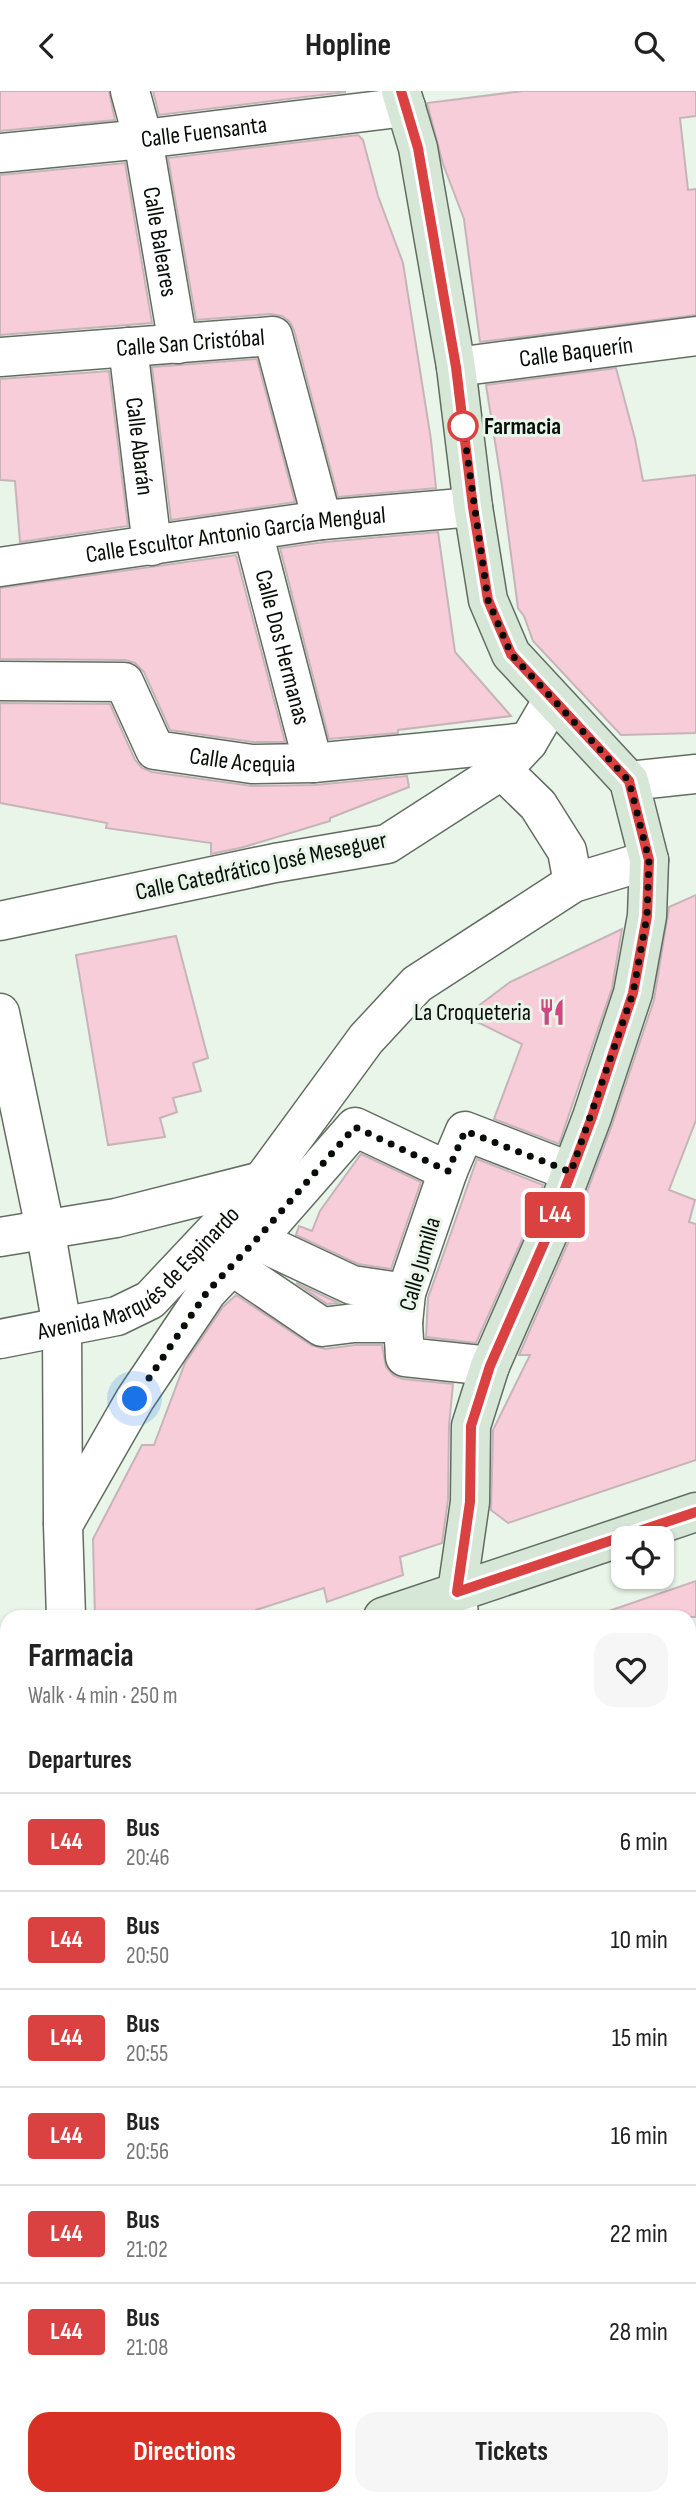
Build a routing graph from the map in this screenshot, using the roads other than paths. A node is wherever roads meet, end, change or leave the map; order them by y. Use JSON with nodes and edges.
{"nodes":[{"id":1,"x":131,"y":91,"type":"edge"},
{"id":2,"x":403,"y":99,"type":"edge"},
{"id":3,"x":143,"y":139,"type":"junction"},
{"id":4,"x":0,"y":153,"type":"edge"},
{"id":5,"x":696,"y":337,"type":"edge"},
{"id":6,"x":178,"y":344,"type":"junction"},
{"id":7,"x":128,"y":347,"type":"junction"},
{"id":8,"x":0,"y":357,"type":"edge"},
{"id":9,"x":456,"y":367,"type":"junction"},
{"id":10,"x":473,"y":507,"type":"junction"},
{"id":11,"x":323,"y":520,"type":"junction"},
{"id":12,"x":253,"y":532,"type":"junction"},
{"id":13,"x":152,"y":546,"type":"junction"},
{"id":14,"x":0,"y":567,"type":"edge"},
{"id":15,"x":0,"y":681,"type":"edge"},
{"id":16,"x":552,"y":701,"type":"junction"},
{"id":17,"x":528,"y":742,"type":"junction"},
{"id":18,"x":313,"y":763,"type":"junction"},
{"id":19,"x":502,"y":769,"type":"junction"},
{"id":20,"x":696,"y":774,"type":"edge"},
{"id":21,"x":629,"y":781,"type":"junction"},
{"id":22,"x":649,"y":860,"type":"junction"},
{"id":23,"x":573,"y":883,"type":"junction"},
{"id":24,"x":0,"y":921,"type":"edge"},
{"id":25,"x":0,"y":1013,"type":"edge"},
{"id":26,"x":448,"y":1171,"type":"junction"},
{"id":27,"x":571,"y":1172,"type":"junction"},
{"id":28,"x":262,"y":1181,"type":"junction"},
{"id":29,"x":45,"y":1228,"type":"junction"},
{"id":30,"x":0,"y":1237,"type":"edge"},
{"id":31,"x":244,"y":1253,"type":"junction"},
{"id":32,"x":405,"y":1308,"type":"junction"},
{"id":33,"x":62,"y":1327,"type":"junction"},
{"id":34,"x":0,"y":1339,"type":"edge"},
{"id":35,"x":490,"y":1366,"type":"junction"},
{"id":36,"x":696,"y":1512,"type":"edge"},
{"id":37,"x":63,"y":1524,"type":"junction"},
{"id":38,"x":458,"y":1604,"type":"edge"},
{"id":39,"x":66,"y":1610,"type":"edge"},
{"id":40,"x":423,"y":1610,"type":"edge"}],
"edges":[{"from":1,"to":3,"type":"street","name":"Calle Baleares"},
{"from":2,"to":3,"type":"street","name":"Calle Fuensanta"},
{"from":2,"to":9,"type":"main road"},
{"from":3,"to":4,"type":"street","name":"Calle Fuensanta"},
{"from":3,"to":6,"type":"street","name":"Calle Baleares"},
{"from":5,"to":9,"type":"street","name":"Calle Baquerín"},
{"from":6,"to":7,"type":"street","name":"Calle San Cristóbal"},
{"from":6,"to":11,"type":"street","name":"Calle San Cristóbal"},
{"from":7,"to":8,"type":"street","name":"Calle San Cristóbal"},
{"from":7,"to":13,"type":"street","name":"Calle Abarán"},
{"from":9,"to":10,"type":"main road"},
{"from":10,"to":11,"type":"street","name":"Calle Escultor Antonio García Mengual"},
{"from":10,"to":16,"type":"main road"},
{"from":11,"to":12,"type":"street","name":"Calle Escultor Antonio García Mengual"},
{"from":12,"to":13,"type":"street","name":"Calle Escultor Antonio García Mengual"},
{"from":12,"to":18,"type":"street","name":"Calle Dos Hermanas"},
{"from":13,"to":14,"type":"street","name":"Calle Escultor Antonio García Mengual"},
{"from":15,"to":18,"type":"street","name":"Calle Acequia"},
{"from":16,"to":17,"type":"street","name":"Calle Catedrático José Meseguer"},
{"from":16,"to":21,"type":"main road"},
{"from":17,"to":18,"type":"street","name":"Calle Acequia"},
{"from":17,"to":19,"type":"street","name":"Calle Catedrático José Meseguer"},
{"from":19,"to":23,"type":"street"},
{"from":19,"to":24,"type":"street","name":"Calle Catedrático José Meseguer"},
{"from":20,"to":21,"type":"street"},
{"from":21,"to":22,"type":"main road"},
{"from":22,"to":23,"type":"street","name":"Avenida Marqués de Espinardo"},
{"from":22,"to":27,"type":"main road"},
{"from":23,"to":28,"type":"street","name":"Avenida Marqués de Espinardo"},
{"from":25,"to":29,"type":"street"},
{"from":26,"to":27,"type":"street","name":"Calle Jumilla"},
{"from":26,"to":31,"type":"street"},
{"from":26,"to":32,"type":"street","name":"Calle Jumilla"},
{"from":27,"to":35,"type":"main road"},
{"from":28,"to":29,"type":"street","name":"Avenida Marqués de Espinardo"},
{"from":28,"to":33,"type":"street","name":"Avenida Marqués de Espinardo"},
{"from":29,"to":30,"type":"street","name":"Avenida Marqués de Espinardo"},
{"from":29,"to":33,"type":"street"},
{"from":31,"to":32,"type":"street"},
{"from":31,"to":32,"type":"street"},
{"from":31,"to":37,"type":"street"},
{"from":32,"to":35,"type":"street","name":"Calle Jumilla"},
{"from":33,"to":34,"type":"street","name":"Avenida Marqués de Espinardo"},
{"from":33,"to":37,"type":"street"},
{"from":35,"to":38,"type":"main road"},
{"from":36,"to":38,"type":"main road"},
{"from":37,"to":39,"type":"street"},
{"from":38,"to":40,"type":"main road"}]}
